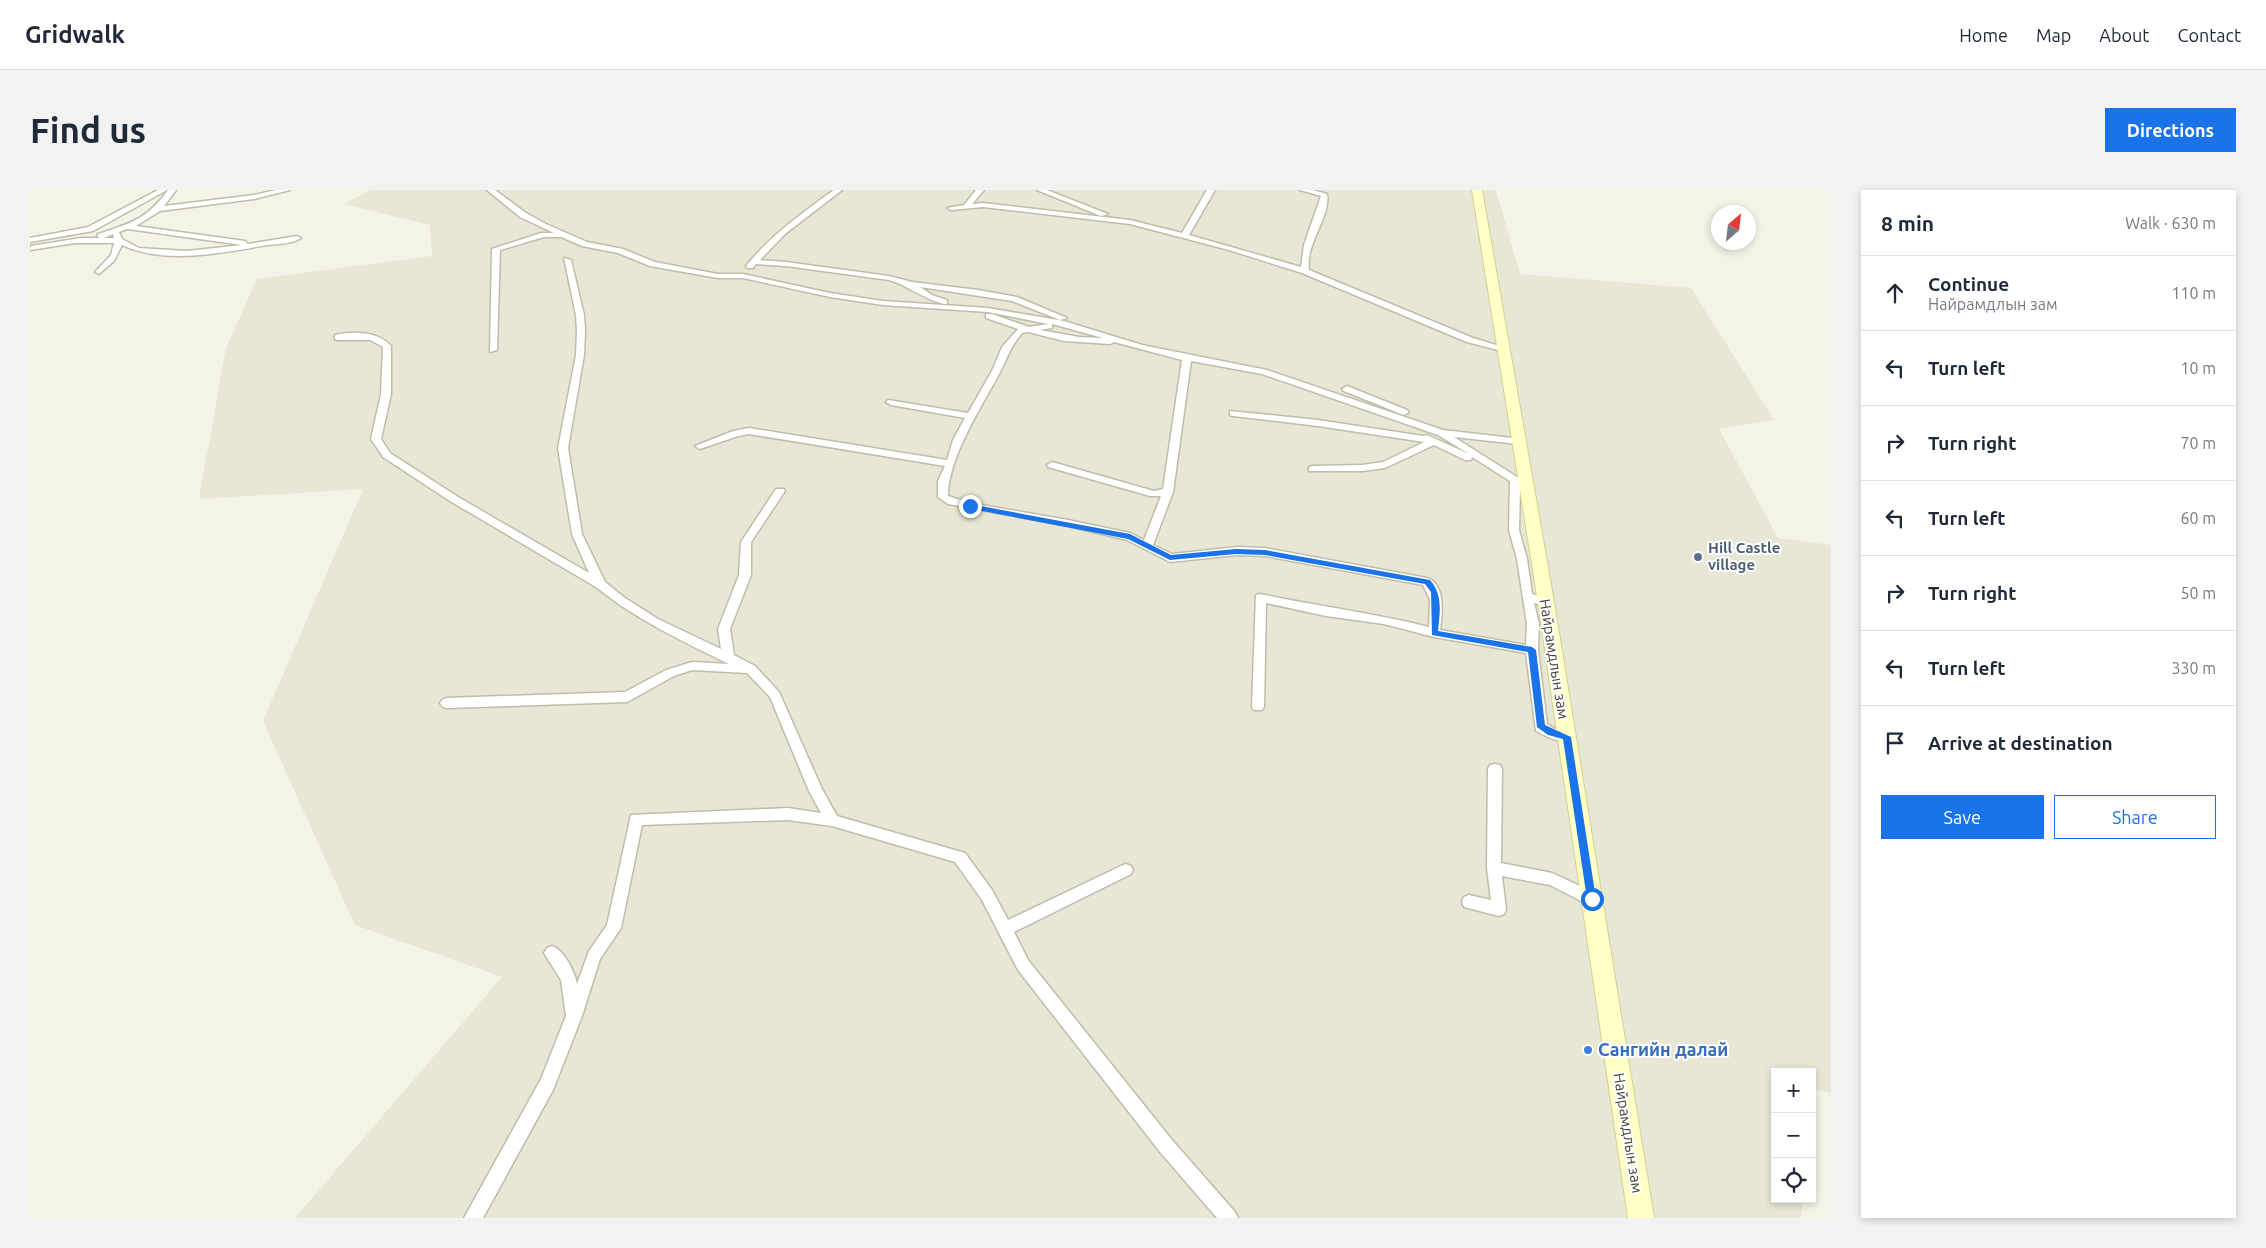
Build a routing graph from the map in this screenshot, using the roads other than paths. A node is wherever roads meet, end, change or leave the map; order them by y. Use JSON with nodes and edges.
{"nodes":[{"id":1,"x":150,"y":190,"type":"edge"},
{"id":2,"x":169,"y":190,"type":"edge"},
{"id":3,"x":286,"y":190,"type":"edge"},
{"id":4,"x":491,"y":190,"type":"edge"},
{"id":5,"x":498,"y":190,"type":"edge"},
{"id":6,"x":838,"y":190,"type":"edge"},
{"id":7,"x":980,"y":190,"type":"edge"},
{"id":8,"x":1040,"y":190,"type":"edge"},
{"id":9,"x":1212,"y":190,"type":"edge"},
{"id":10,"x":1304,"y":190,"type":"edge"},
{"id":11,"x":1477,"y":190,"type":"edge"},
{"id":12,"x":967,"y":205,"type":"junction"},
{"id":13,"x":512,"y":207,"type":"junction"},
{"id":14,"x":951,"y":208,"type":"dead end"},
{"id":15,"x":158,"y":209,"type":"junction"},
{"id":16,"x":127,"y":217,"type":"junction"},
{"id":17,"x":1130,"y":222,"type":"junction"},
{"id":18,"x":102,"y":223,"type":"junction"},
{"id":19,"x":128,"y":227,"type":"junction"},
{"id":20,"x":116,"y":232,"type":"junction"},
{"id":21,"x":1184,"y":236,"type":"junction"},
{"id":22,"x":570,"y":237,"type":"junction"},
{"id":23,"x":297,"y":238,"type":"dead end"},
{"id":24,"x":73,"y":241,"type":"junction"},
{"id":25,"x":119,"y":241,"type":"junction"},
{"id":26,"x":30,"y":242,"type":"edge"},
{"id":27,"x":257,"y":245,"type":"junction"},
{"id":28,"x":567,"y":260,"type":"dead end"},
{"id":29,"x":753,"y":262,"type":"junction"},
{"id":30,"x":1305,"y":271,"type":"junction"},
{"id":31,"x":100,"y":272,"type":"dead end"},
{"id":32,"x":743,"y":276,"type":"junction"},
{"id":33,"x":908,"y":283,"type":"junction"},
{"id":34,"x":946,"y":288,"type":"junction"},
{"id":35,"x":967,"y":308,"type":"junction"},
{"id":36,"x":1013,"y":315,"type":"junction"},
{"id":37,"x":1064,"y":324,"type":"junction"},
{"id":38,"x":1023,"y":329,"type":"junction"},
{"id":39,"x":338,"y":337,"type":"dead end"},
{"id":40,"x":1106,"y":337,"type":"junction"},
{"id":41,"x":1120,"y":341,"type":"junction"},
{"id":42,"x":1502,"y":348,"type":"junction"},
{"id":43,"x":493,"y":350,"type":"dead end"},
{"id":44,"x":1187,"y":358,"type":"junction"},
{"id":45,"x":1347,"y":388,"type":"dead end"},
{"id":46,"x":891,"y":402,"type":"dead end"},
{"id":47,"x":1233,"y":413,"type":"dead end"},
{"id":48,"x":971,"y":416,"type":"junction"},
{"id":49,"x":1477,"y":436,"type":"junction"},
{"id":50,"x":1438,"y":437,"type":"junction"},
{"id":51,"x":1518,"y":441,"type":"junction"},
{"id":52,"x":700,"y":446,"type":"dead end"},
{"id":53,"x":951,"y":464,"type":"junction"},
{"id":54,"x":1052,"y":465,"type":"dead end"},
{"id":55,"x":1313,"y":469,"type":"dead end"},
{"id":56,"x":1498,"y":470,"type":"junction"},
{"id":57,"x":1520,"y":483,"type":"junction"},
{"id":58,"x":780,"y":491,"type":"dead end"},
{"id":59,"x":1168,"y":492,"type":"junction"},
{"id":60,"x":1148,"y":544,"type":"junction"},
{"id":61,"x":600,"y":584,"type":"junction"},
{"id":62,"x":1528,"y":597,"type":"junction"},
{"id":63,"x":1546,"y":602,"type":"junction"},
{"id":64,"x":1434,"y":633,"type":"junction"},
{"id":65,"x":1532,"y":650,"type":"junction"},
{"id":66,"x":728,"y":656,"type":"junction"},
{"id":67,"x":751,"y":669,"type":"junction"},
{"id":68,"x":446,"y":703,"type":"dead end"},
{"id":69,"x":1258,"y":707,"type":"dead end"},
{"id":70,"x":1567,"y":737,"type":"junction"},
{"id":71,"x":1495,"y":769,"type":"dead end"},
{"id":72,"x":832,"y":820,"type":"junction"},
{"id":73,"x":1494,"y":868,"type":"junction"},
{"id":74,"x":1126,"y":870,"type":"dead end"},
{"id":75,"x":1592,"y":899,"type":"junction"},
{"id":76,"x":1469,"y":902,"type":"dead end"},
{"id":77,"x":1003,"y":928,"type":"junction"},
{"id":78,"x":552,"y":953,"type":"dead end"},
{"id":79,"x":574,"y":1016,"type":"junction"},
{"id":80,"x":473,"y":1218,"type":"edge"},
{"id":81,"x":1229,"y":1218,"type":"edge"},
{"id":82,"x":1642,"y":1218,"type":"edge"}],
"edges":[{"from":1,"to":26,"type":"street"},
{"from":2,"to":15,"type":"street"},
{"from":2,"to":16,"type":"street"},
{"from":2,"to":18,"type":"street"},
{"from":3,"to":15,"type":"street"},
{"from":4,"to":13,"type":"street"},
{"from":5,"to":13,"type":"street"},
{"from":6,"to":29,"type":"street"},
{"from":7,"to":12,"type":"street"},
{"from":8,"to":17,"type":"street"},
{"from":9,"to":21,"type":"street"},
{"from":10,"to":30,"type":"street"},
{"from":11,"to":42,"type":"main road","name":"Найрамдлын зам"},
{"from":12,"to":14,"type":"street"},
{"from":12,"to":17,"type":"street"},
{"from":13,"to":22,"type":"street"},
{"from":15,"to":19,"type":"street"},
{"from":16,"to":18,"type":"street"},
{"from":16,"to":20,"type":"street"},
{"from":17,"to":21,"type":"street"},
{"from":18,"to":26,"type":"street"},
{"from":19,"to":20,"type":"street"},
{"from":19,"to":27,"type":"street"},
{"from":20,"to":24,"type":"street"},
{"from":20,"to":25,"type":"street"},
{"from":21,"to":30,"type":"street"},
{"from":22,"to":32,"type":"street"},
{"from":22,"to":43,"type":"street"},
{"from":23,"to":27,"type":"street"},
{"from":24,"to":25,"type":"street"},
{"from":24,"to":26,"type":"street"},
{"from":25,"to":27,"type":"street"},
{"from":25,"to":31,"type":"street"},
{"from":28,"to":61,"type":"street"},
{"from":29,"to":32,"type":"street"},
{"from":29,"to":33,"type":"street"},
{"from":30,"to":42,"type":"street"},
{"from":32,"to":35,"type":"street"},
{"from":33,"to":34,"type":"street"},
{"from":33,"to":35,"type":"street"},
{"from":34,"to":36,"type":"street"},
{"from":34,"to":40,"type":"street"},
{"from":35,"to":36,"type":"street"},
{"from":35,"to":38,"type":"street"},
{"from":36,"to":37,"type":"street"},
{"from":37,"to":38,"type":"street"},
{"from":37,"to":40,"type":"street"},
{"from":38,"to":41,"type":"street"},
{"from":38,"to":48,"type":"street"},
{"from":39,"to":61,"type":"street"},
{"from":40,"to":41,"type":"street"},
{"from":41,"to":44,"type":"street"},
{"from":42,"to":51,"type":"main road","name":"Найрамдлын зам"},
{"from":44,"to":50,"type":"street"},
{"from":44,"to":59,"type":"street"},
{"from":45,"to":50,"type":"street"},
{"from":46,"to":48,"type":"street"},
{"from":47,"to":50,"type":"street"},
{"from":48,"to":53,"type":"street"},
{"from":49,"to":50,"type":"street"},
{"from":49,"to":51,"type":"street"},
{"from":49,"to":56,"type":"street"},
{"from":50,"to":55,"type":"street"},
{"from":50,"to":56,"type":"street"},
{"from":51,"to":57,"type":"main road","name":"Найрамдлын зам"},
{"from":52,"to":53,"type":"street"},
{"from":53,"to":60,"type":"street"},
{"from":54,"to":59,"type":"street"},
{"from":56,"to":57,"type":"street"},
{"from":57,"to":62,"type":"street"},
{"from":57,"to":63,"type":"main road","name":"Найрамдлын зам"},
{"from":58,"to":66,"type":"street"},
{"from":59,"to":60,"type":"street"},
{"from":60,"to":64,"type":"street"},
{"from":61,"to":66,"type":"street"},
{"from":62,"to":63,"type":"street"},
{"from":62,"to":65,"type":"street"},
{"from":63,"to":70,"type":"main road","name":"Найрамдлын зам"},
{"from":64,"to":65,"type":"street"},
{"from":64,"to":69,"type":"street"},
{"from":65,"to":70,"type":"street"},
{"from":66,"to":67,"type":"street"},
{"from":67,"to":68,"type":"street"},
{"from":67,"to":72,"type":"street"},
{"from":70,"to":75,"type":"main road","name":"Найрамдлын зам"},
{"from":71,"to":73,"type":"street"},
{"from":72,"to":77,"type":"street"},
{"from":72,"to":79,"type":"street"},
{"from":73,"to":75,"type":"street"},
{"from":73,"to":76,"type":"street"},
{"from":74,"to":77,"type":"street"},
{"from":75,"to":82,"type":"main road","name":"Найрамдлын зам"},
{"from":77,"to":81,"type":"street"},
{"from":78,"to":79,"type":"street"},
{"from":79,"to":80,"type":"street"}]}
